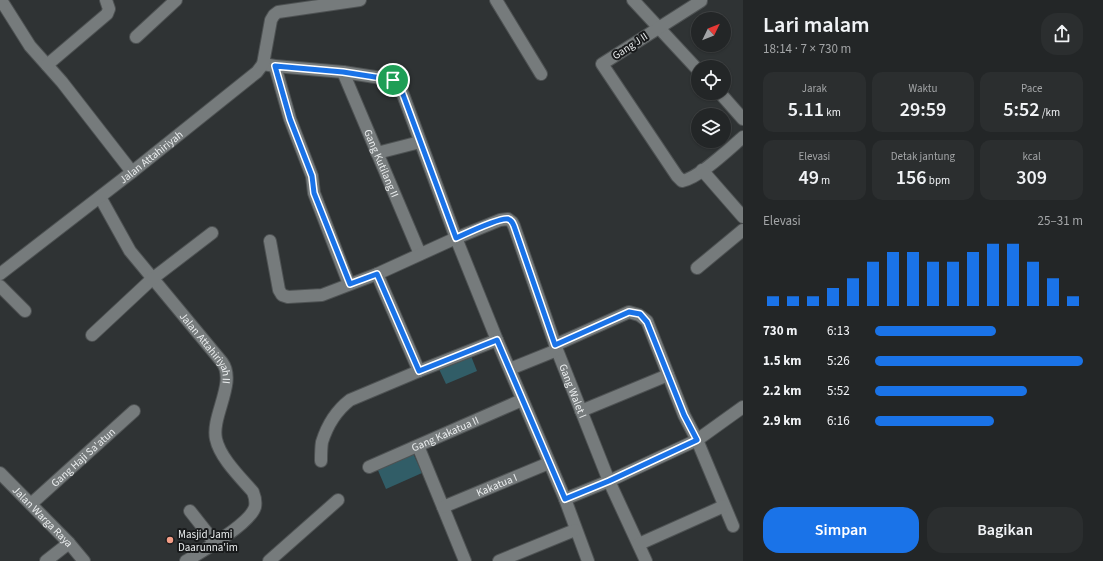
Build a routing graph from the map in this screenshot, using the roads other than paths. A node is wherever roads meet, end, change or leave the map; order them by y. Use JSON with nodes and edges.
{"nodes":[{"id":1,"x":1,"y":0,"type":"edge"},
{"id":2,"x":106,"y":0,"type":"edge"},
{"id":3,"x":176,"y":0,"type":"edge"},
{"id":4,"x":360,"y":0,"type":"edge"},
{"id":5,"x":496,"y":0,"type":"edge"},
{"id":6,"x":633,"y":0,"type":"edge"},
{"id":7,"x":701,"y":0,"type":"edge"},
{"id":8,"x":658,"y":28,"type":"junction"},
{"id":9,"x":136,"y":37,"type":"dead end"},
{"id":10,"x":691,"y":63,"type":"edge"},
{"id":11,"x":47,"y":65,"type":"junction"},
{"id":12,"x":269,"y":65,"type":"junction"},
{"id":13,"x":343,"y":72,"type":"junction"},
{"id":14,"x":541,"y":74,"type":"dead end"},
{"id":15,"x":727,"y":100,"type":"edge"},
{"id":16,"x":742,"y":114,"type":"edge"},
{"id":17,"x":743,"y":137,"type":"edge"},
{"id":18,"x":420,"y":142,"type":"junction"},
{"id":19,"x":377,"y":153,"type":"junction"},
{"id":20,"x":702,"y":170,"type":"junction"},
{"id":21,"x":132,"y":172,"type":"junction"},
{"id":22,"x":100,"y":197,"type":"junction"},
{"id":23,"x":743,"y":217,"type":"edge"},
{"id":24,"x":743,"y":230,"type":"edge"},
{"id":25,"x":212,"y":233,"type":"dead end"},
{"id":26,"x":456,"y":238,"type":"junction"},
{"id":27,"x":270,"y":241,"type":"dead end"},
{"id":28,"x":420,"y":254,"type":"junction"},
{"id":29,"x":697,"y":268,"type":"dead end"},
{"id":30,"x":0,"y":274,"type":"edge"},
{"id":31,"x":377,"y":274,"type":"junction"},
{"id":32,"x":152,"y":279,"type":"junction"},
{"id":33,"x":350,"y":284,"type":"junction"},
{"id":34,"x":0,"y":286,"type":"edge"},
{"id":35,"x":25,"y":311,"type":"dead end"},
{"id":36,"x":92,"y":335,"type":"dead end"},
{"id":37,"x":497,"y":340,"type":"junction"},
{"id":38,"x":556,"y":348,"type":"junction"},
{"id":39,"x":510,"y":369,"type":"junction"},
{"id":40,"x":419,"y":371,"type":"junction"},
{"id":41,"x":668,"y":375,"type":"junction"},
{"id":42,"x":522,"y":400,"type":"junction"},
{"id":43,"x":743,"y":408,"type":"edge"},
{"id":44,"x":581,"y":410,"type":"junction"},
{"id":45,"x":134,"y":411,"type":"dead end"},
{"id":46,"x":697,"y":440,"type":"junction"},
{"id":47,"x":418,"y":446,"type":"junction"},
{"id":48,"x":321,"y":461,"type":"dead end"},
{"id":49,"x":550,"y":463,"type":"junction"},
{"id":50,"x":369,"y":467,"type":"dead end"},
{"id":51,"x":0,"y":472,"type":"edge"},
{"id":52,"x":609,"y":481,"type":"junction"},
{"id":53,"x":565,"y":499,"type":"junction"},
{"id":54,"x":338,"y":500,"type":"dead end"},
{"id":55,"x":31,"y":504,"type":"junction"},
{"id":56,"x":724,"y":506,"type":"junction"},
{"id":57,"x":443,"y":507,"type":"junction"},
{"id":58,"x":190,"y":511,"type":"dead end"},
{"id":59,"x":733,"y":526,"type":"dead end"},
{"id":60,"x":575,"y":530,"type":"junction"},
{"id":61,"x":69,"y":543,"type":"junction"},
{"id":62,"x":216,"y":544,"type":"junction"},
{"id":63,"x":639,"y":544,"type":"junction"},
{"id":64,"x":46,"y":561,"type":"edge"},
{"id":65,"x":84,"y":561,"type":"edge"},
{"id":66,"x":186,"y":561,"type":"edge"},
{"id":67,"x":269,"y":561,"type":"edge"},
{"id":68,"x":465,"y":561,"type":"edge"},
{"id":69,"x":499,"y":561,"type":"edge"},
{"id":70,"x":588,"y":561,"type":"edge"},
{"id":71,"x":646,"y":561,"type":"edge"}],
"edges":[{"from":1,"to":11,"type":"street"},
{"from":2,"to":11,"type":"street"},
{"from":3,"to":9,"type":"street"},
{"from":4,"to":12,"type":"street"},
{"from":5,"to":14,"type":"street"},
{"from":6,"to":8,"type":"street"},
{"from":7,"to":8,"type":"street","name":"Gang J II"},
{"from":8,"to":10,"type":"street"},
{"from":8,"to":20,"type":"street","name":"Gang J II"},
{"from":11,"to":21,"type":"street"},
{"from":12,"to":13,"type":"street"},
{"from":12,"to":21,"type":"street","name":"Jalan Attahiriyah"},
{"from":12,"to":33,"type":"street"},
{"from":13,"to":18,"type":"street"},
{"from":13,"to":19,"type":"street","name":"Gang Kutilang II"},
{"from":15,"to":16,"type":"street"},
{"from":17,"to":20,"type":"street"},
{"from":18,"to":19,"type":"street"},
{"from":18,"to":26,"type":"street"},
{"from":19,"to":28,"type":"street","name":"Gang Kutilang II"},
{"from":20,"to":23,"type":"street"},
{"from":21,"to":22,"type":"street","name":"Jalan Attahiriyah"},
{"from":22,"to":30,"type":"street","name":"Jalan Attahiriyah"},
{"from":22,"to":32,"type":"street","name":"Jalan Attahiriyah II"},
{"from":24,"to":29,"type":"street"},
{"from":25,"to":32,"type":"street"},
{"from":26,"to":28,"type":"street"},
{"from":26,"to":37,"type":"street"},
{"from":26,"to":38,"type":"street","name":"Gang Walet I"},
{"from":27,"to":33,"type":"street"},
{"from":28,"to":31,"type":"street"},
{"from":31,"to":33,"type":"street"},
{"from":31,"to":40,"type":"street"},
{"from":32,"to":36,"type":"street"},
{"from":32,"to":62,"type":"street","name":"Jalan Attahiriyah II"},
{"from":34,"to":35,"type":"street"},
{"from":37,"to":39,"type":"street"},
{"from":37,"to":40,"type":"street"},
{"from":38,"to":39,"type":"street"},
{"from":38,"to":41,"type":"street"},
{"from":38,"to":44,"type":"street","name":"Gang Walet I"},
{"from":39,"to":42,"type":"street"},
{"from":40,"to":48,"type":"street"},
{"from":41,"to":44,"type":"street"},
{"from":41,"to":46,"type":"street"},
{"from":42,"to":47,"type":"street","name":"Gang Kakatua II"},
{"from":42,"to":49,"type":"street"},
{"from":43,"to":46,"type":"street"},
{"from":44,"to":52,"type":"street","name":"Gang Walet I"},
{"from":45,"to":55,"type":"street","name":"Gang Haji Sa'atun"},
{"from":46,"to":52,"type":"street"},
{"from":46,"to":56,"type":"street"},
{"from":47,"to":50,"type":"street","name":"Gang Kakatua II"},
{"from":47,"to":57,"type":"street"},
{"from":49,"to":53,"type":"street"},
{"from":49,"to":57,"type":"street","name":"Kakatua I"},
{"from":51,"to":55,"type":"street","name":"Jalan Warga Raya"},
{"from":52,"to":53,"type":"street"},
{"from":52,"to":63,"type":"street","name":"Gang Walet I"},
{"from":53,"to":60,"type":"street"},
{"from":54,"to":67,"type":"street"},
{"from":55,"to":61,"type":"street","name":"Jalan Warga Raya"},
{"from":56,"to":59,"type":"street"},
{"from":56,"to":63,"type":"street"},
{"from":57,"to":68,"type":"street"},
{"from":58,"to":62,"type":"street"},
{"from":60,"to":69,"type":"street"},
{"from":60,"to":70,"type":"street"},
{"from":61,"to":64,"type":"street"},
{"from":61,"to":65,"type":"street","name":"Jalan Warga Raya"},
{"from":62,"to":66,"type":"street"},
{"from":63,"to":71,"type":"street","name":"Gang Walet I"}]}
